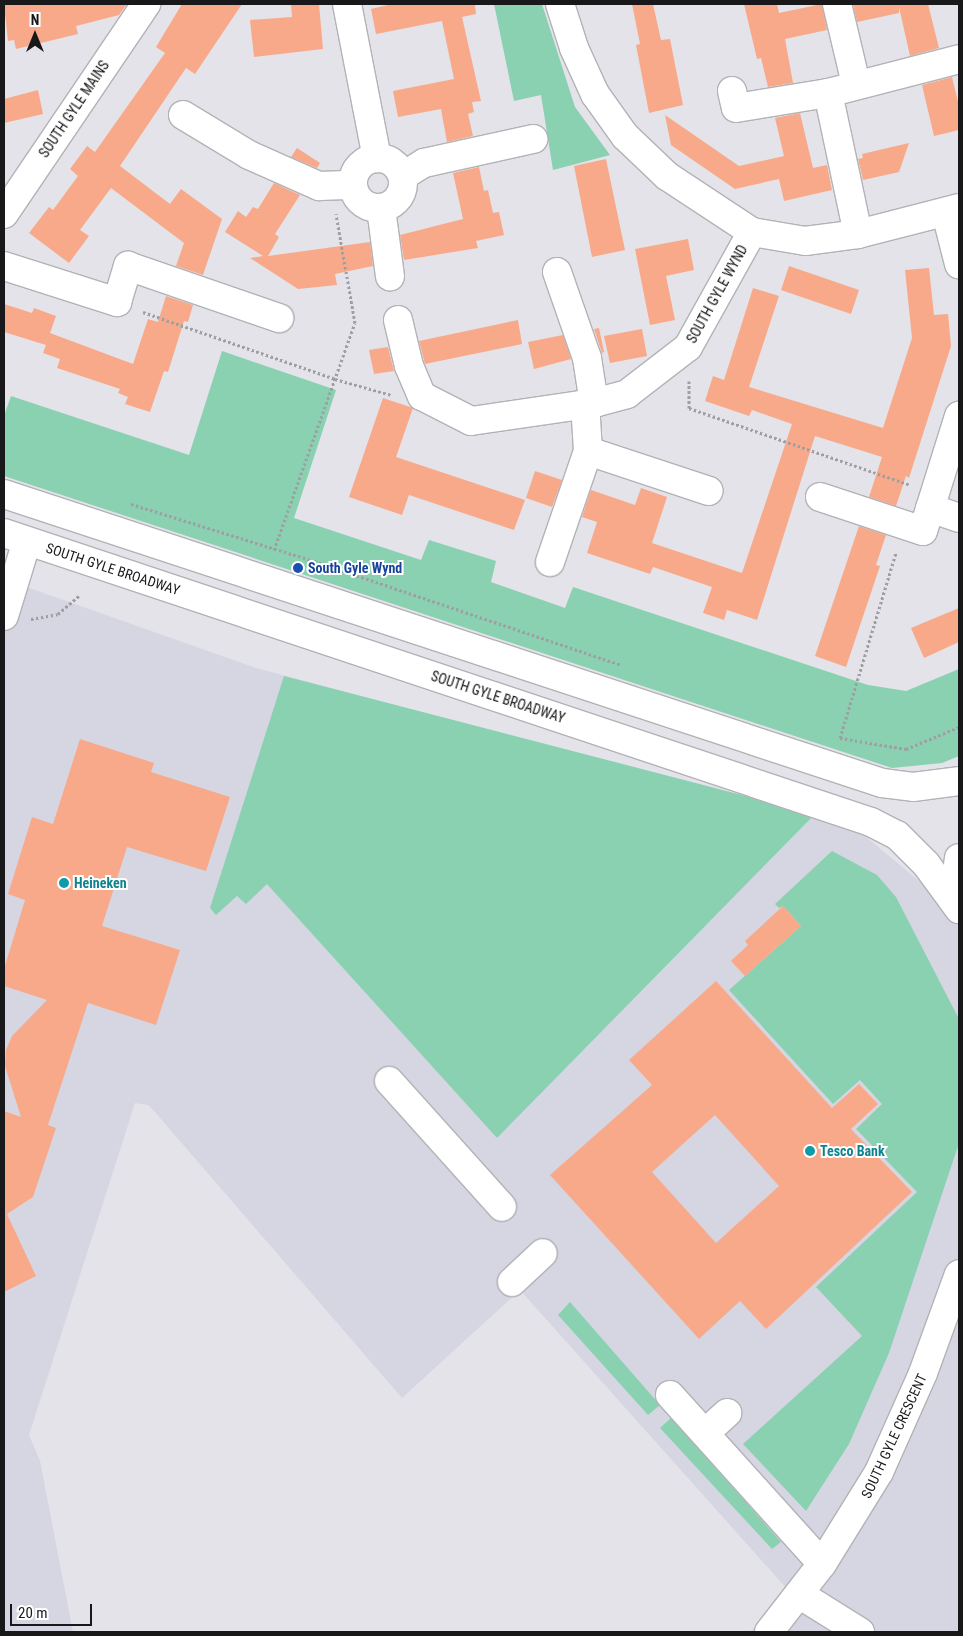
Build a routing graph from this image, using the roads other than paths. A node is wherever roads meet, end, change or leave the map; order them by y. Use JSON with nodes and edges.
{"nodes":[{"id":1,"x":146,"y":4,"type":"edge"},
{"id":2,"x":347,"y":4,"type":"edge"},
{"id":3,"x":560,"y":4,"type":"edge"},
{"id":4,"x":837,"y":4,"type":"edge"},
{"id":5,"x":959,"y":60,"type":"edge"},
{"id":6,"x":856,"y":84,"type":"junction"},
{"id":7,"x":732,"y":91,"type":"dead end"},
{"id":8,"x":828,"y":93,"type":"junction"},
{"id":9,"x":183,"y":115,"type":"dead end"},
{"id":10,"x":533,"y":138,"type":"dead end"},
{"id":11,"x":376,"y":158,"type":"junction"},
{"id":12,"x":32,"y":171,"type":"junction"},
{"id":13,"x":403,"y":176,"type":"junction"},
{"id":14,"x":4,"y":179,"type":"edge"},
{"id":15,"x":342,"y":186,"type":"junction"},
{"id":16,"x":381,"y":208,"type":"junction"},
{"id":17,"x":953,"y":210,"type":"edge"},
{"id":18,"x":4,"y":214,"type":"edge"},
{"id":19,"x":752,"y":232,"type":"junction"},
{"id":20,"x":858,"y":234,"type":"junction"},
{"id":21,"x":959,"y":264,"type":"edge"},
{"id":22,"x":4,"y":266,"type":"edge"},
{"id":23,"x":557,"y":272,"type":"dead end"},
{"id":24,"x":390,"y":276,"type":"dead end"},
{"id":25,"x":279,"y":318,"type":"dead end"},
{"id":26,"x":398,"y":320,"type":"dead end"},
{"id":27,"x":590,"y":403,"type":"junction"},
{"id":28,"x":959,"y":416,"type":"edge"},
{"id":29,"x":588,"y":451,"type":"junction"},
{"id":30,"x":709,"y":491,"type":"dead end"},
{"id":31,"x":4,"y":494,"type":"edge"},
{"id":32,"x":820,"y":497,"type":"dead end"},
{"id":33,"x":923,"y":514,"type":"junction"},
{"id":34,"x":959,"y":518,"type":"edge"},
{"id":35,"x":16,"y":537,"type":"edge"},
{"id":36,"x":550,"y":562,"type":"dead end"},
{"id":37,"x":4,"y":614,"type":"edge"},
{"id":38,"x":959,"y":781,"type":"edge"},
{"id":39,"x":959,"y":858,"type":"edge"},
{"id":40,"x":959,"y":901,"type":"edge"},
{"id":41,"x":959,"y":909,"type":"edge"},
{"id":42,"x":388,"y":1081,"type":"dead end"},
{"id":43,"x":502,"y":1207,"type":"dead end"},
{"id":44,"x":543,"y":1254,"type":"dead end"},
{"id":45,"x":959,"y":1274,"type":"edge"},
{"id":46,"x":512,"y":1282,"type":"dead end"},
{"id":47,"x":670,"y":1394,"type":"dead end"},
{"id":48,"x":727,"y":1413,"type":"dead end"},
{"id":49,"x":704,"y":1433,"type":"junction"},
{"id":50,"x":822,"y":1564,"type":"junction"},
{"id":51,"x":799,"y":1594,"type":"junction"},
{"id":52,"x":768,"y":1632,"type":"edge"},
{"id":53,"x":860,"y":1632,"type":"edge"}],
"edges":[{"from":1,"to":12,"type":"street","name":"SOUTH GYLE MAINS"},
{"from":2,"to":11,"type":"street"},
{"from":3,"to":19,"type":"street","name":"SOUTH GYLE WYND"},
{"from":4,"to":6,"type":"street"},
{"from":5,"to":6,"type":"street"},
{"from":6,"to":8,"type":"street"},
{"from":7,"to":8,"type":"street"},
{"from":8,"to":20,"type":"street"},
{"from":9,"to":15,"type":"street"},
{"from":10,"to":13,"type":"street"},
{"from":11,"to":13,"type":"street"},
{"from":11,"to":15,"type":"street"},
{"from":12,"to":14,"type":"street"},
{"from":12,"to":18,"type":"street","name":"SOUTH GYLE MAINS"},
{"from":13,"to":16,"type":"street"},
{"from":15,"to":16,"type":"street"},
{"from":16,"to":24,"type":"street"},
{"from":17,"to":20,"type":"street","name":"SOUTH GYLE WYND"},
{"from":17,"to":21,"type":"street","name":"SOUTH GYLE WYND"},
{"from":19,"to":20,"type":"street","name":"SOUTH GYLE WYND"},
{"from":19,"to":27,"type":"street","name":"SOUTH GYLE WYND"},
{"from":22,"to":25,"type":"street"},
{"from":23,"to":27,"type":"street"},
{"from":26,"to":27,"type":"street","name":"SOUTH GYLE WYND"},
{"from":27,"to":29,"type":"street"},
{"from":28,"to":33,"type":"street"},
{"from":29,"to":30,"type":"street"},
{"from":29,"to":36,"type":"street"},
{"from":31,"to":38,"type":"street"},
{"from":32,"to":33,"type":"street"},
{"from":33,"to":34,"type":"street"},
{"from":35,"to":37,"type":"street"},
{"from":35,"to":41,"type":"street","name":"SOUTH GYLE BROADWAY"},
{"from":39,"to":40,"type":"street"},
{"from":42,"to":43,"type":"street"},
{"from":44,"to":46,"type":"street"},
{"from":45,"to":50,"type":"street","name":"SOUTH GYLE CRESCENT"},
{"from":47,"to":49,"type":"street"},
{"from":48,"to":49,"type":"street"},
{"from":49,"to":50,"type":"street"},
{"from":50,"to":51,"type":"street","name":"SOUTH GYLE CRESCENT"},
{"from":51,"to":52,"type":"street","name":"SOUTH GYLE CRESCENT"},
{"from":51,"to":53,"type":"street"}]}
